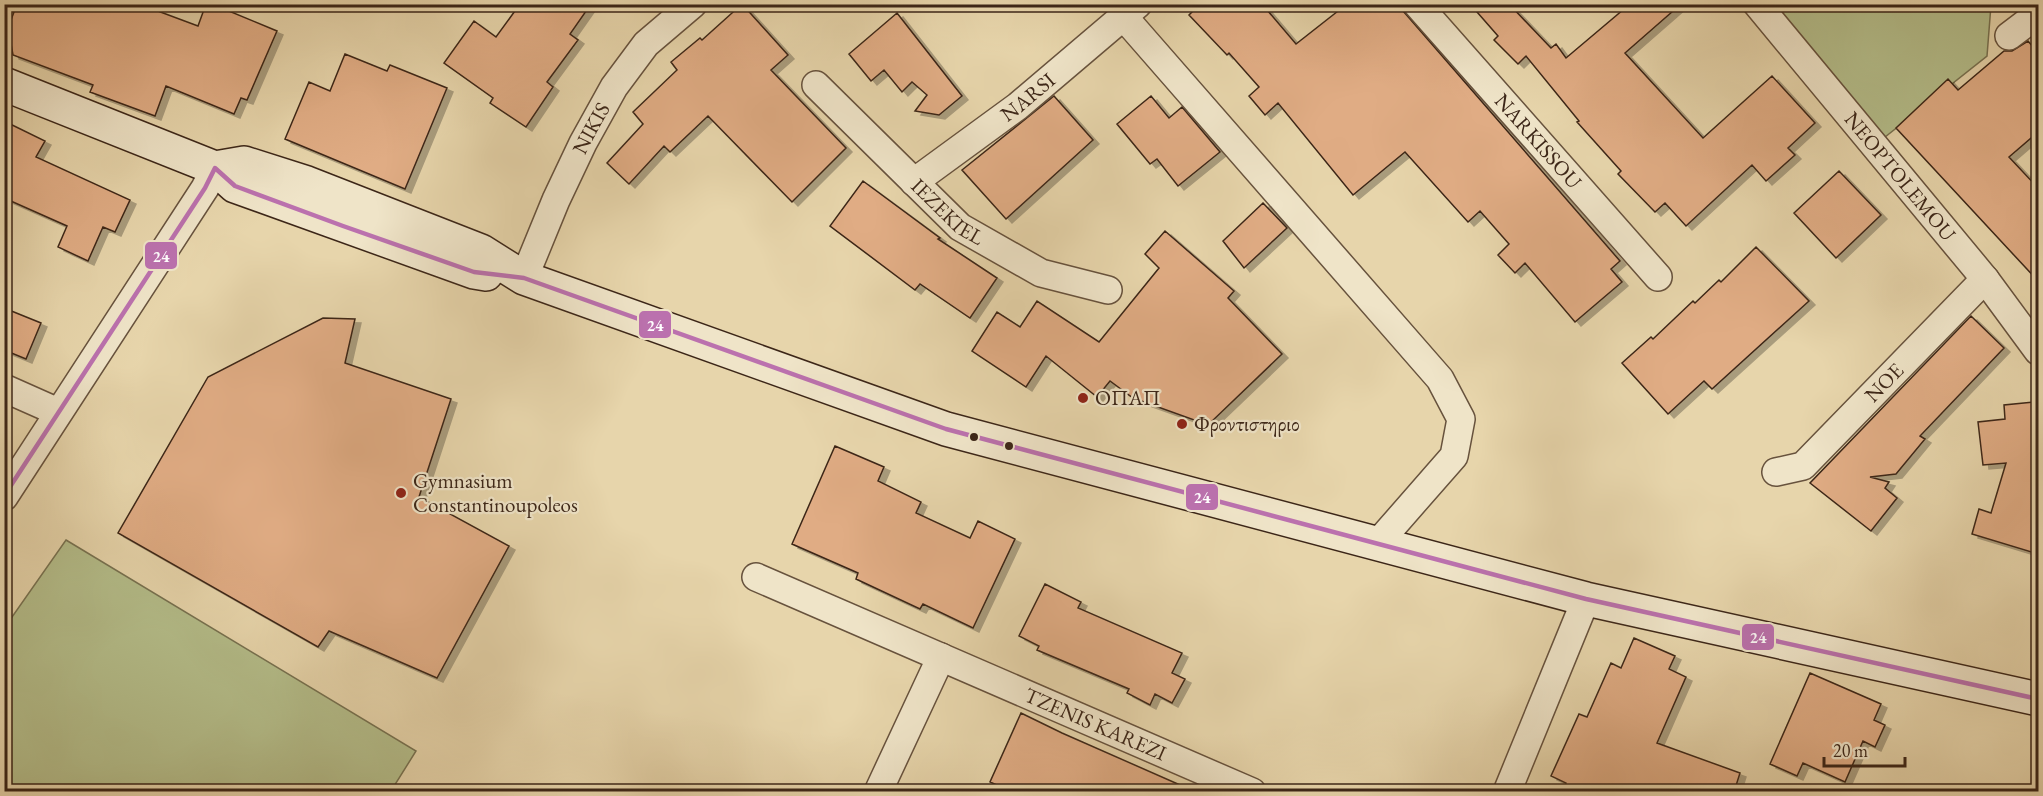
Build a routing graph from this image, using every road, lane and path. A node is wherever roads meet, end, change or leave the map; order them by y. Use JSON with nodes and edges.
{"nodes":[{"id":1,"x":693,"y":4,"type":"edge"},
{"id":2,"x":1417,"y":4,"type":"edge"},
{"id":3,"x":1757,"y":4,"type":"edge"},
{"id":4,"x":1130,"y":10,"type":"edge"},
{"id":5,"x":2038,"y":14,"type":"edge"},
{"id":6,"x":2009,"y":36,"type":"dead end"},
{"id":7,"x":4,"y":84,"type":"edge"},
{"id":8,"x":816,"y":85,"type":"dead end"},
{"id":9,"x":215,"y":168,"type":"junction"},
{"id":10,"x":914,"y":182,"type":"junction"},
{"id":11,"x":1658,"y":277,"type":"dead end"},
{"id":12,"x":524,"y":278,"type":"junction"},
{"id":13,"x":1985,"y":279,"type":"junction"},
{"id":14,"x":1108,"y":290,"type":"dead end"},
{"id":15,"x":2035,"y":336,"type":"edge"},
{"id":16,"x":4,"y":388,"type":"edge"},
{"id":17,"x":58,"y":412,"type":"junction"},
{"id":18,"x":1776,"y":472,"type":"dead end"},
{"id":19,"x":4,"y":497,"type":"edge"},
{"id":20,"x":1377,"y":544,"type":"junction"},
{"id":21,"x":756,"y":577,"type":"dead end"},
{"id":22,"x":1586,"y":599,"type":"junction"},
{"id":23,"x":941,"y":657,"type":"junction"},
{"id":24,"x":2037,"y":694,"type":"edge"},
{"id":25,"x":878,"y":792,"type":"edge"},
{"id":26,"x":1252,"y":792,"type":"edge"},
{"id":27,"x":1507,"y":792,"type":"edge"}],
"edges":[{"from":1,"to":12,"type":"street","name":"NIKIS"},
{"from":2,"to":11,"type":"street","name":"NARKISSOU"},
{"from":3,"to":13,"type":"street","name":"NEOPTOLEMOU"},
{"from":4,"to":10,"type":"street","name":"NARSI"},
{"from":4,"to":20,"type":"street"},
{"from":5,"to":6,"type":"street"},
{"from":7,"to":9,"type":"street"},
{"from":8,"to":10,"type":"street","name":"IEZEKIEL"},
{"from":9,"to":12,"type":"street"},
{"from":9,"to":17,"type":"street"},
{"from":10,"to":14,"type":"street","name":"IEZEKIEL"},
{"from":12,"to":20,"type":"street"},
{"from":13,"to":15,"type":"street","name":"NEOPTOLEMOU"},
{"from":13,"to":18,"type":"street","name":"NOE"},
{"from":16,"to":17,"type":"street"},
{"from":17,"to":19,"type":"street"},
{"from":20,"to":22,"type":"street"},
{"from":21,"to":23,"type":"street","name":"TZENIS KAREZI"},
{"from":22,"to":24,"type":"street"},
{"from":22,"to":27,"type":"street"},
{"from":23,"to":25,"type":"street"},
{"from":23,"to":26,"type":"street","name":"TZENIS KAREZI"}]}
